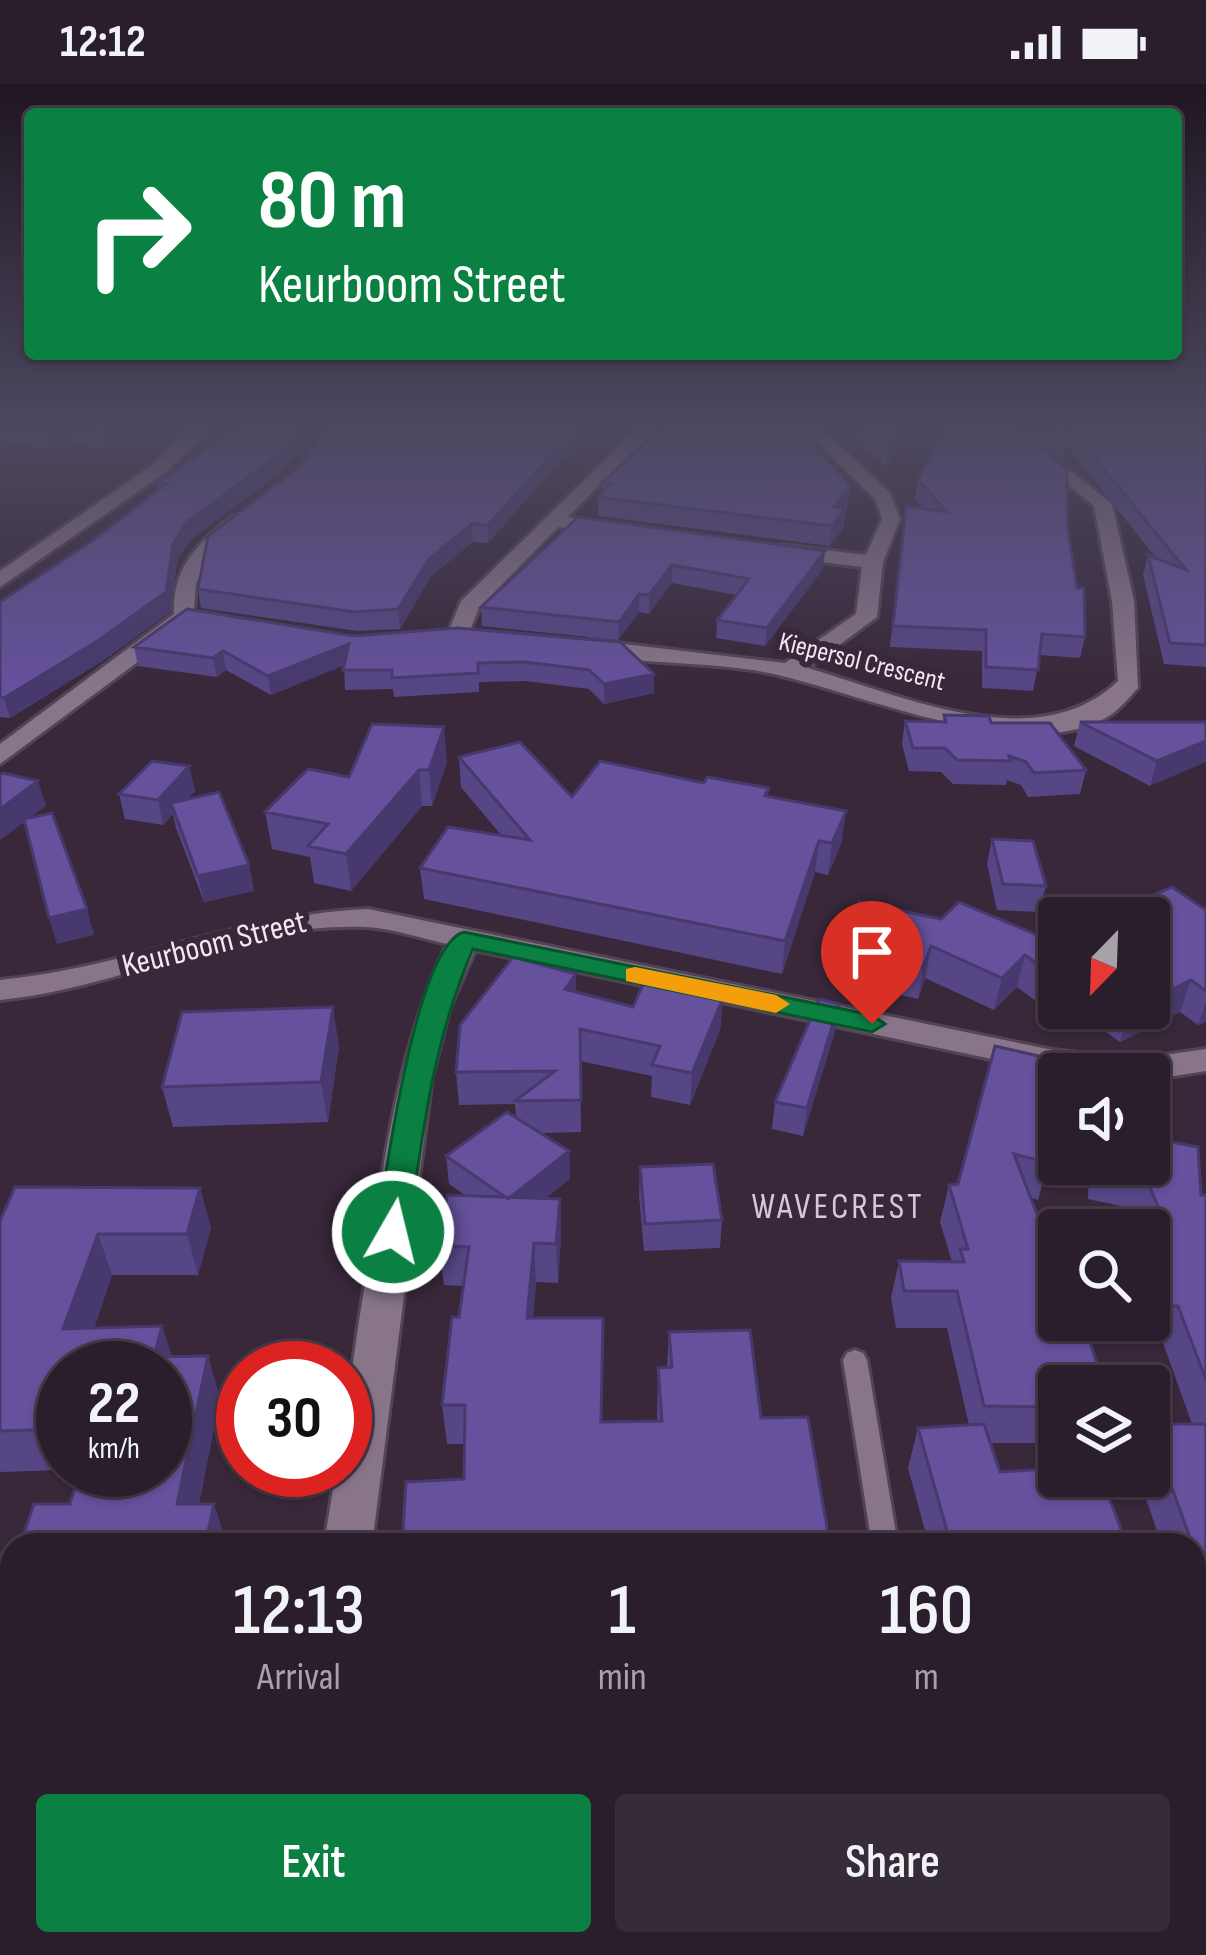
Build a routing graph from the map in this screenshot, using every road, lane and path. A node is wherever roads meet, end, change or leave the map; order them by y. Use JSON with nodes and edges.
{"nodes":[{"id":1,"x":97,"y":512,"type":"edge"},
{"id":2,"x":252,"y":512,"type":"edge"},
{"id":3,"x":563,"y":512,"type":"edge"},
{"id":4,"x":889,"y":512,"type":"edge"},
{"id":5,"x":1105,"y":512,"type":"edge"},
{"id":6,"x":554,"y":521,"type":"junction"},
{"id":7,"x":646,"y":533,"type":"edge"},
{"id":8,"x":759,"y":548,"type":"edge"},
{"id":9,"x":873,"y":562,"type":"junction"},
{"id":10,"x":0,"y":581,"type":"edge"},
{"id":11,"x":431,"y":642,"type":"edge"},
{"id":12,"x":567,"y":645,"type":"edge"},
{"id":13,"x":789,"y":671,"type":"junction"},
{"id":14,"x":2,"y":753,"type":"edge"},
{"id":15,"x":464,"y":940,"type":"junction"},
{"id":16,"x":0,"y":990,"type":"edge"},
{"id":17,"x":1204,"y":1066,"type":"edge"},
{"id":18,"x":855,"y":1360,"type":"dead end"},
{"id":19,"x":350,"y":1533,"type":"edge"},
{"id":20,"x":883,"y":1533,"type":"edge"}],
"edges":[{"from":1,"to":10,"type":"street"},
{"from":2,"to":14,"type":"street"},
{"from":3,"to":6,"type":"street"},
{"from":4,"to":9,"type":"street"},
{"from":5,"to":13,"type":"street","name":"Kiepersol Crescent"},
{"from":6,"to":7,"type":"street"},
{"from":6,"to":11,"type":"street"},
{"from":8,"to":9,"type":"street"},
{"from":9,"to":13,"type":"street"},
{"from":12,"to":13,"type":"street","name":"Kiepersol Crescent"},
{"from":15,"to":16,"type":"street","name":"Keurboom Street"},
{"from":15,"to":17,"type":"street","name":"Keurboom Street"},
{"from":15,"to":19,"type":"street"},
{"from":18,"to":20,"type":"lane"}]}
